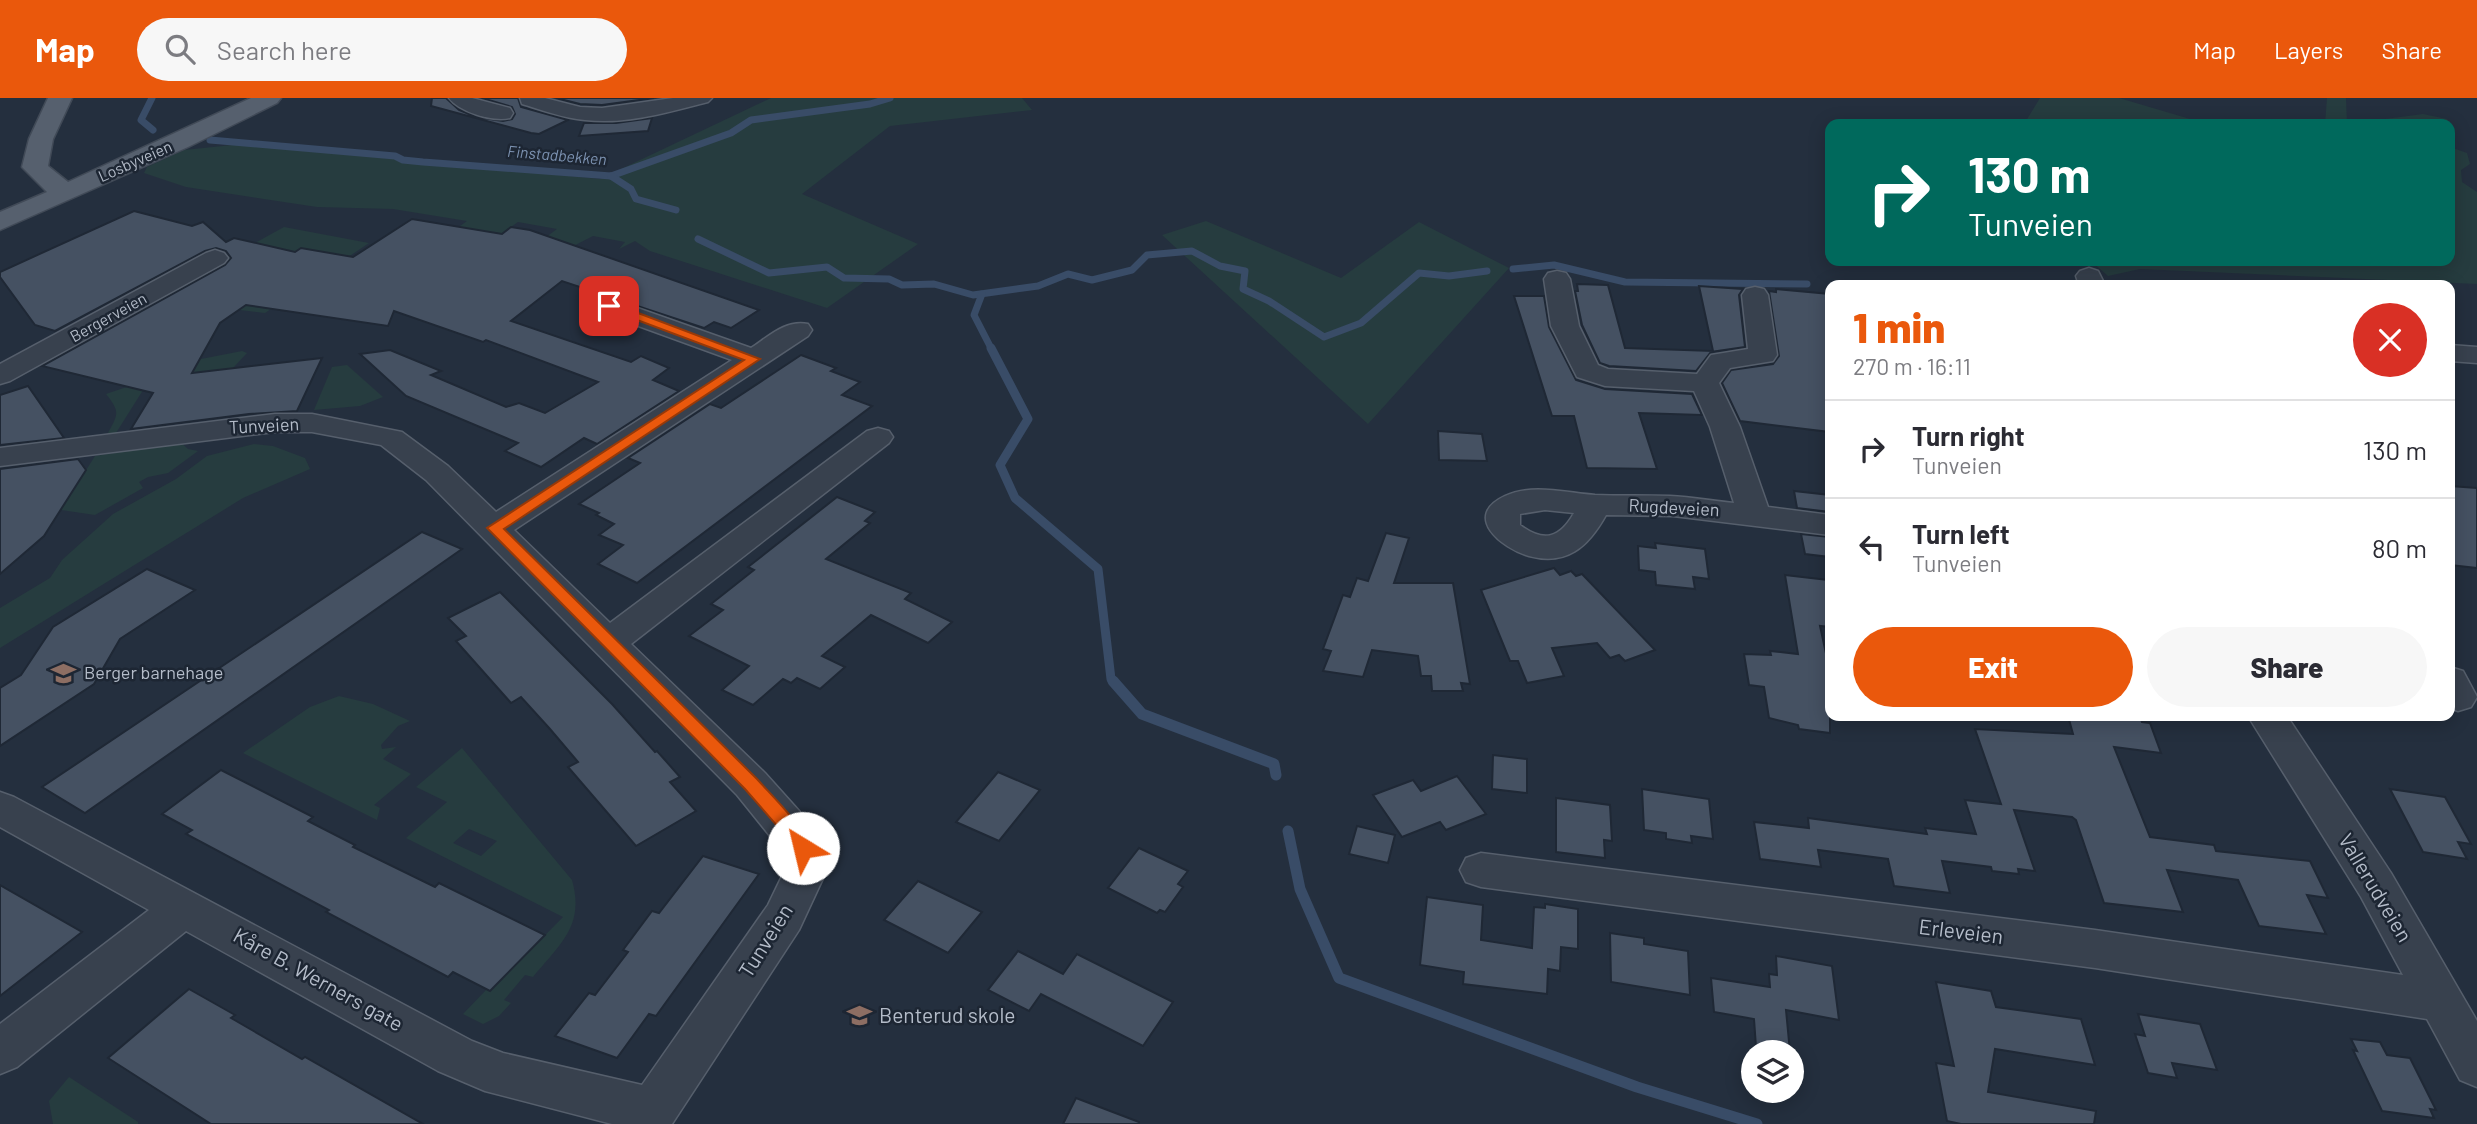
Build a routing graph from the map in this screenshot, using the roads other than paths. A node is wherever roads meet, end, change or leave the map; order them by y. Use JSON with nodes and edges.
{"nodes":[{"id":1,"x":60,"y":98,"type":"edge"},
{"id":2,"x":269,"y":98,"type":"edge"},
{"id":3,"x":460,"y":98,"type":"edge"},
{"id":4,"x":701,"y":98,"type":"edge"},
{"id":5,"x":528,"y":100,"type":"dead end"},
{"id":6,"x":502,"y":113,"type":"dead end"},
{"id":7,"x":57,"y":158,"type":"junction"},
{"id":8,"x":105,"y":175,"type":"junction"},
{"id":9,"x":67,"y":192,"type":"junction"},
{"id":10,"x":0,"y":222,"type":"edge"},
{"id":11,"x":215,"y":258,"type":"dead end"},
{"id":12,"x":1557,"y":279,"type":"dead end"},
{"id":13,"x":1755,"y":295,"type":"dead end"},
{"id":14,"x":609,"y":306,"type":"dead end"},
{"id":15,"x":798,"y":330,"type":"dead end"},
{"id":16,"x":2455,"y":353,"type":"edge"},
{"id":17,"x":2477,"y":355,"type":"edge"},
{"id":18,"x":754,"y":359,"type":"junction"},
{"id":19,"x":0,"y":376,"type":"edge"},
{"id":20,"x":1705,"y":383,"type":"junction"},
{"id":21,"x":878,"y":437,"type":"dead end"},
{"id":22,"x":0,"y":457,"type":"edge"},
{"id":23,"x":1595,"y":505,"type":"dead end"},
{"id":24,"x":1754,"y":514,"type":"junction"},
{"id":25,"x":1825,"y":524,"type":"edge"},
{"id":26,"x":494,"y":528,"type":"junction"},
{"id":27,"x":608,"y":643,"type":"junction"},
{"id":28,"x":2270,"y":721,"type":"edge"},
{"id":29,"x":0,"y":807,"type":"edge"},
{"id":30,"x":1481,"y":870,"type":"dead end"},
{"id":31,"x":185,"y":907,"type":"junction"},
{"id":32,"x":2441,"y":1001,"type":"junction"},
{"id":33,"x":0,"y":1052,"type":"edge"},
{"id":34,"x":2477,"y":1065,"type":"edge"},
{"id":35,"x":648,"y":1118,"type":"edge"}],
"edges":[{"from":1,"to":7,"type":"main road"},
{"from":2,"to":8,"type":"main road","name":"Losbyveien"},
{"from":3,"to":6,"type":"street"},
{"from":4,"to":5,"type":"street"},
{"from":7,"to":8,"type":"main road"},
{"from":7,"to":9,"type":"main road"},
{"from":8,"to":9,"type":"main road","name":"Losbyveien"},
{"from":9,"to":10,"type":"main road","name":"Losbyveien"},
{"from":11,"to":19,"type":"street","name":"Bergerveien"},
{"from":12,"to":20,"type":"street"},
{"from":13,"to":20,"type":"street"},
{"from":14,"to":18,"type":"street"},
{"from":15,"to":18,"type":"street"},
{"from":16,"to":17,"type":"street"},
{"from":18,"to":26,"type":"street"},
{"from":20,"to":24,"type":"street"},
{"from":21,"to":27,"type":"street"},
{"from":22,"to":26,"type":"street","name":"Tunveien"},
{"from":23,"to":24,"type":"street","name":"Rugdeveien"},
{"from":24,"to":25,"type":"street","name":"Rugdeveien"},
{"from":26,"to":27,"type":"street","name":"Tunveien"},
{"from":27,"to":35,"type":"street","name":"Tunveien"},
{"from":28,"to":32,"type":"street","name":"Vallerudveien"},
{"from":29,"to":31,"type":"street","name":"Kåre B. Werners gate"},
{"from":30,"to":32,"type":"street","name":"Erleveien"},
{"from":31,"to":33,"type":"street"},
{"from":31,"to":35,"type":"street","name":"Kåre B. Werners gate"},
{"from":32,"to":34,"type":"street","name":"Vallerudveien"}]}
